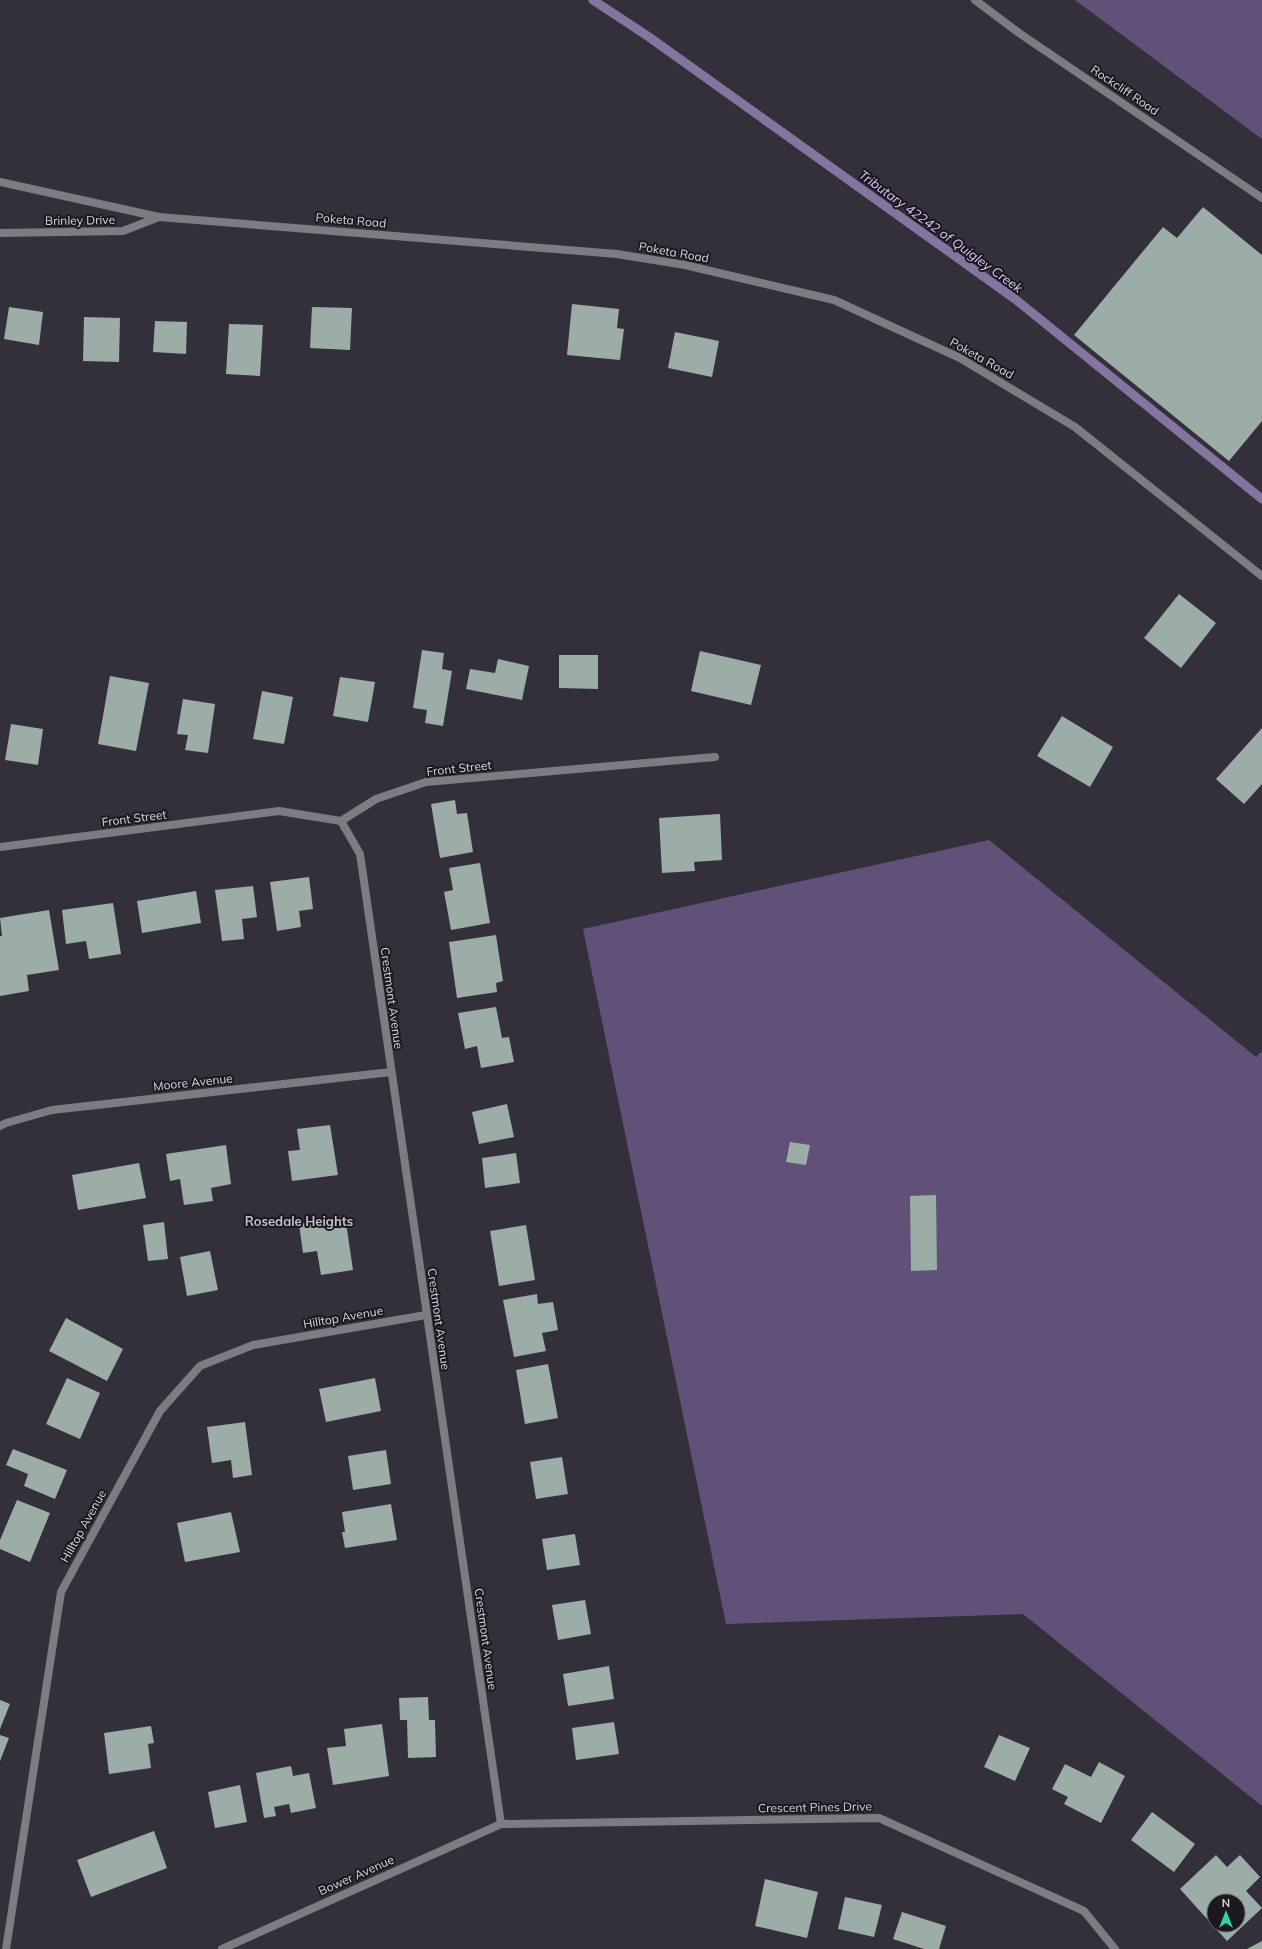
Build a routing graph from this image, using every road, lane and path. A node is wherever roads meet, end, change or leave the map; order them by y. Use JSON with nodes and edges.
{"nodes":[{"id":1,"x":975,"y":0,"type":"edge"},
{"id":2,"x":0,"y":182,"type":"edge"},
{"id":3,"x":1262,"y":198,"type":"edge"},
{"id":4,"x":159,"y":217,"type":"junction"},
{"id":5,"x":0,"y":233,"type":"edge"},
{"id":6,"x":1262,"y":576,"type":"edge"},
{"id":7,"x":715,"y":757,"type":"dead end"},
{"id":8,"x":341,"y":821,"type":"junction"},
{"id":9,"x":0,"y":847,"type":"edge"},
{"id":10,"x":391,"y":1072,"type":"junction"},
{"id":11,"x":0,"y":1126,"type":"edge"},
{"id":12,"x":426,"y":1315,"type":"junction"},
{"id":13,"x":501,"y":1824,"type":"junction"},
{"id":14,"x":6,"y":1949,"type":"edge"},
{"id":15,"x":222,"y":1949,"type":"edge"},
{"id":16,"x":1115,"y":1949,"type":"edge"}],
"edges":[{"from":1,"to":3,"type":"street","name":"Rockcliff Road"},
{"from":2,"to":4,"type":"street","name":"Poketa Road"},
{"from":4,"to":5,"type":"street","name":"Brinley Drive"},
{"from":4,"to":6,"type":"street","name":"Poketa Road"},
{"from":7,"to":8,"type":"street","name":"Front Street"},
{"from":8,"to":9,"type":"street","name":"Front Street"},
{"from":8,"to":10,"type":"street","name":"Crestmont Avenue"},
{"from":10,"to":11,"type":"street","name":"Moore Avenue"},
{"from":10,"to":12,"type":"street","name":"Crestmont Avenue"},
{"from":12,"to":13,"type":"street","name":"Crestmont Avenue"},
{"from":12,"to":14,"type":"street","name":"Hilltop Avenue"},
{"from":13,"to":15,"type":"street","name":"Bower Avenue"},
{"from":13,"to":16,"type":"street","name":"Crescent Pines Drive"}]}
